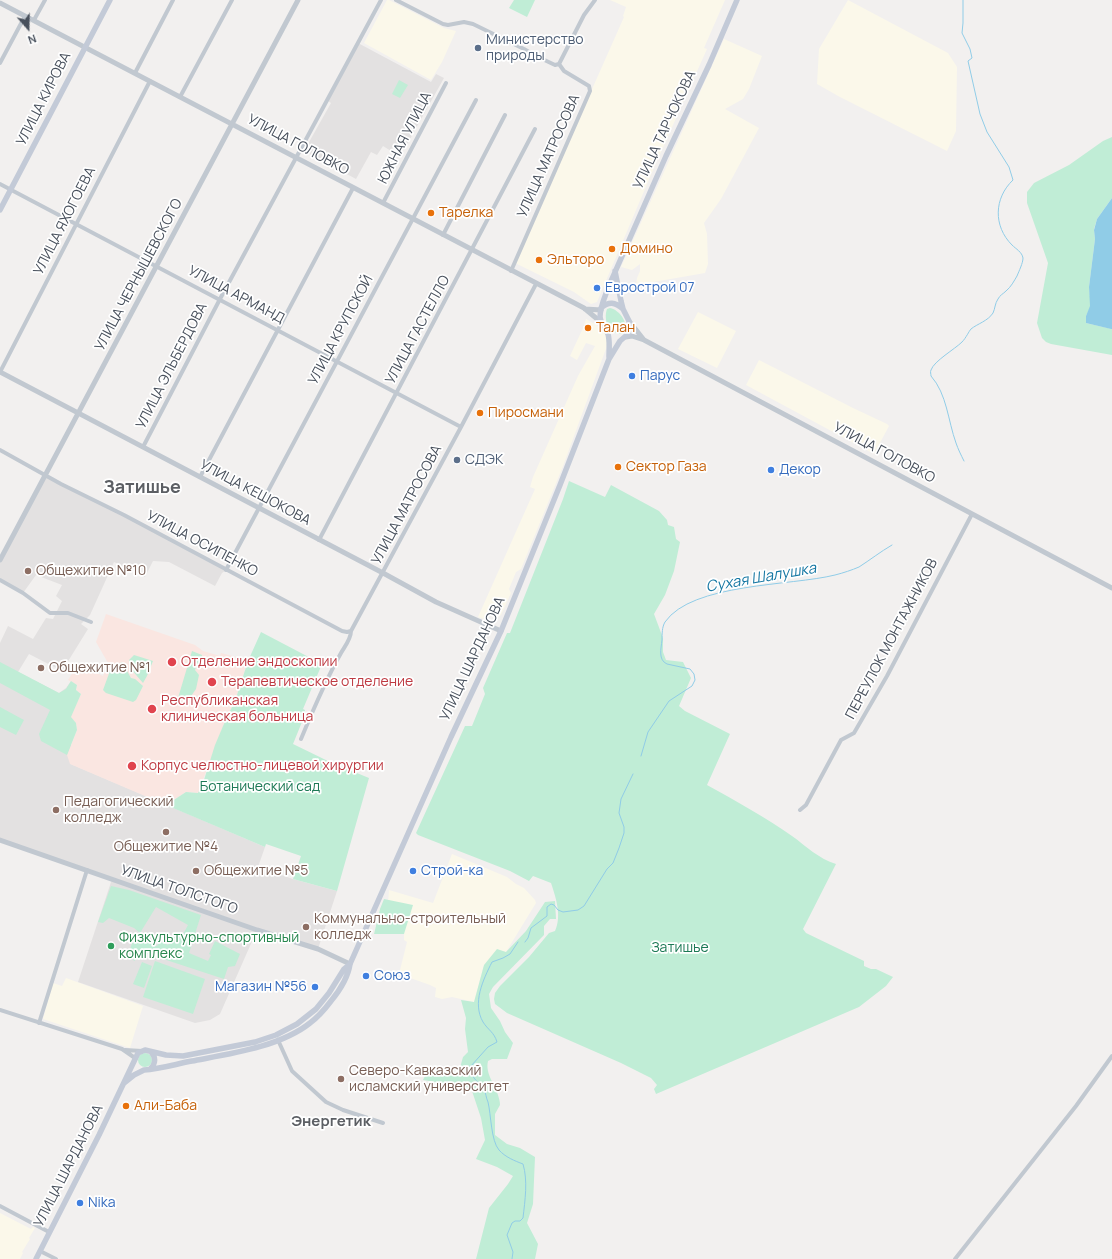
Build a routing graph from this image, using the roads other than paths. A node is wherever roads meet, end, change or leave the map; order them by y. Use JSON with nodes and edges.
{"nodes":[{"id":1,"x":45,"y":0,"type":"edge"},
{"id":2,"x":110,"y":0,"type":"edge"},
{"id":3,"x":174,"y":0,"type":"edge"},
{"id":4,"x":232,"y":0,"type":"edge"},
{"id":5,"x":298,"y":0,"type":"edge"},
{"id":6,"x":381,"y":0,"type":"edge"},
{"id":7,"x":396,"y":0,"type":"edge"},
{"id":8,"x":595,"y":0,"type":"edge"},
{"id":9,"x":737,"y":0,"type":"edge"},
{"id":10,"x":0,"y":3,"type":"edge"},
{"id":11,"x":25,"y":16,"type":"junction"},
{"id":12,"x":34,"y":20,"type":"junction"},
{"id":13,"x":85,"y":47,"type":"junction"},
{"id":14,"x":0,"y":64,"type":"edge"},
{"id":15,"x":559,"y":64,"type":"junction"},
{"id":16,"x":135,"y":73,"type":"junction"},
{"id":17,"x":150,"y":81,"type":"junction"},
{"id":18,"x":446,"y":83,"type":"dead end"},
{"id":19,"x":180,"y":97,"type":"junction"},
{"id":20,"x":476,"y":100,"type":"dead end"},
{"id":21,"x":506,"y":115,"type":"dead end"},
{"id":22,"x":232,"y":125,"type":"junction"},
{"id":23,"x":535,"y":129,"type":"dead end"},
{"id":24,"x":296,"y":158,"type":"junction"},
{"id":25,"x":0,"y":184,"type":"edge"},
{"id":26,"x":354,"y":188,"type":"junction"},
{"id":27,"x":11,"y":189,"type":"junction"},
{"id":28,"x":383,"y":204,"type":"junction"},
{"id":29,"x":0,"y":210,"type":"edge"},
{"id":30,"x":413,"y":219,"type":"junction"},
{"id":31,"x":76,"y":224,"type":"junction"},
{"id":32,"x":443,"y":235,"type":"junction"},
{"id":33,"x":472,"y":250,"type":"junction"},
{"id":34,"x":156,"y":266,"type":"junction"},
{"id":35,"x":511,"y":271,"type":"junction"},
{"id":36,"x":615,"y":271,"type":"junction"},
{"id":37,"x":536,"y":284,"type":"junction"},
{"id":38,"x":220,"y":299,"type":"junction"},
{"id":39,"x":584,"y":308,"type":"junction"},
{"id":40,"x":601,"y":309,"type":"junction"},
{"id":41,"x":623,"y":309,"type":"junction"},
{"id":42,"x":629,"y":321,"type":"junction"},
{"id":43,"x":602,"y":324,"type":"junction"},
{"id":44,"x":278,"y":330,"type":"junction"},
{"id":45,"x":607,"y":334,"type":"junction"},
{"id":46,"x":624,"y":338,"type":"junction"},
{"id":47,"x":644,"y":340,"type":"junction"},
{"id":48,"x":608,"y":359,"type":"junction"},
{"id":49,"x":337,"y":361,"type":"junction"},
{"id":50,"x":0,"y":372,"type":"edge"},
{"id":51,"x":397,"y":393,"type":"junction"},
{"id":52,"x":78,"y":413,"type":"junction"},
{"id":53,"x":461,"y":427,"type":"junction"},
{"id":54,"x":143,"y":447,"type":"junction"},
{"id":55,"x":0,"y":450,"type":"edge"},
{"id":56,"x":45,"y":475,"type":"junction"},
{"id":57,"x":200,"y":477,"type":"junction"},
{"id":58,"x":259,"y":508,"type":"junction"},
{"id":59,"x":972,"y":514,"type":"junction"},
{"id":60,"x":319,"y":540,"type":"junction"},
{"id":61,"x":0,"y":560,"type":"edge"},
{"id":62,"x":226,"y":570,"type":"junction"},
{"id":63,"x":383,"y":572,"type":"junction"},
{"id":64,"x":0,"y":580,"type":"edge"},
{"id":65,"x":1112,"y":588,"type":"edge"},
{"id":66,"x":91,"y":622,"type":"dead end"},
{"id":67,"x":351,"y":631,"type":"junction"},
{"id":68,"x":501,"y":631,"type":"junction"},
{"id":69,"x":300,"y":739,"type":"dead end"},
{"id":70,"x":800,"y":810,"type":"dead end"},
{"id":71,"x":0,"y":840,"type":"edge"},
{"id":72,"x":87,"y":870,"type":"junction"},
{"id":73,"x":350,"y":964,"type":"junction"},
{"id":74,"x":0,"y":1010,"type":"edge"},
{"id":75,"x":39,"y":1023,"type":"junction"},
{"id":76,"x":278,"y":1040,"type":"junction"},
{"id":77,"x":122,"y":1049,"type":"junction"},
{"id":78,"x":143,"y":1050,"type":"junction"},
{"id":79,"x":151,"y":1052,"type":"junction"},
{"id":80,"x":1112,"y":1056,"type":"edge"},
{"id":81,"x":135,"y":1059,"type":"junction"},
{"id":82,"x":147,"y":1069,"type":"junction"},
{"id":83,"x":124,"y":1083,"type":"junction"},
{"id":84,"x":383,"y":1123,"type":"dead end"},
{"id":85,"x":0,"y":1206,"type":"edge"},
{"id":86,"x":49,"y":1232,"type":"junction"},
{"id":87,"x":40,"y":1251,"type":"junction"},
{"id":88,"x":36,"y":1259,"type":"edge"},
{"id":89,"x":56,"y":1259,"type":"edge"},
{"id":90,"x":955,"y":1259,"type":"edge"}],
"edges":[{"from":1,"to":12,"type":"street"},
{"from":2,"to":13,"type":"main road","name":"УЛИЦА КИРОВА"},
{"from":3,"to":16,"type":"street"},
{"from":4,"to":19,"type":"street"},
{"from":5,"to":22,"type":"street","name":"УЛИЦА ЧЕРНЫШЕВСКОГО"},
{"from":6,"to":24,"type":"street","name":"УЛИЦА ЭЛЬБЕРДОВА"},
{"from":7,"to":15,"type":"street"},
{"from":8,"to":15,"type":"street"},
{"from":9,"to":36,"type":"main road","name":"УЛИЦА ТАРЧОКОВА"},
{"from":10,"to":11,"type":"street","name":"УЛИЦА ГОЛОВКО"},
{"from":11,"to":12,"type":"street","name":"УЛИЦА ГОЛОВКО"},
{"from":11,"to":14,"type":"street"},
{"from":12,"to":13,"type":"street","name":"УЛИЦА ГОЛОВКО"},
{"from":13,"to":16,"type":"street","name":"УЛИЦА ГОЛОВКО"},
{"from":13,"to":27,"type":"main road","name":"УЛИЦА КИРОВА"},
{"from":15,"to":35,"type":"street","name":"УЛИЦА МАТРОСОВА"},
{"from":16,"to":17,"type":"street","name":"УЛИЦА ГОЛОВКО"},
{"from":17,"to":19,"type":"street","name":"УЛИЦА ГОЛОВКО"},
{"from":17,"to":31,"type":"street","name":"УЛИЦА ЯХОГОЕВА"},
{"from":18,"to":28,"type":"street","name":"ЮЖНАЯ УЛИЦА"},
{"from":19,"to":22,"type":"street","name":"УЛИЦА ГОЛОВКО"},
{"from":20,"to":30,"type":"street","name":"УЛИЦА КРУПСКОЙ"},
{"from":21,"to":32,"type":"street"},
{"from":22,"to":24,"type":"street","name":"УЛИЦА ГОЛОВКО"},
{"from":22,"to":34,"type":"street","name":"УЛИЦА ЧЕРНЫШЕВСКОГО"},
{"from":23,"to":33,"type":"street","name":"УЛИЦА ГАСТЕЛЛО"},
{"from":24,"to":26,"type":"street","name":"УЛИЦА ГОЛОВКО"},
{"from":24,"to":38,"type":"street","name":"УЛИЦА ЭЛЬБЕРДОВА"},
{"from":25,"to":27,"type":"street","name":"УЛИЦА АРМАНД"},
{"from":26,"to":28,"type":"street","name":"УЛИЦА ГОЛОВКО"},
{"from":26,"to":44,"type":"street"},
{"from":27,"to":29,"type":"main road","name":"УЛИЦА КИРОВА"},
{"from":27,"to":31,"type":"street","name":"УЛИЦА АРМАНД"},
{"from":28,"to":30,"type":"street","name":"УЛИЦА ГОЛОВКО"},
{"from":30,"to":32,"type":"street","name":"УЛИЦА ГОЛОВКО"},
{"from":30,"to":49,"type":"street","name":"УЛИЦА КРУПСКОЙ"},
{"from":31,"to":34,"type":"street","name":"УЛИЦА АРМАНД"},
{"from":31,"to":50,"type":"street","name":"УЛИЦА ЯХОГОЕВА"},
{"from":32,"to":33,"type":"street","name":"УЛИЦА ГОЛОВКО"},
{"from":33,"to":35,"type":"street","name":"УЛИЦА ГОЛОВКО"},
{"from":33,"to":51,"type":"street","name":"УЛИЦА ГАСТЕЛЛО"},
{"from":34,"to":38,"type":"street","name":"УЛИЦА АРМАНД"},
{"from":34,"to":52,"type":"street","name":"УЛИЦА ЧЕРНЫШЕВСКОГО"},
{"from":35,"to":37,"type":"street","name":"УЛИЦА ГОЛОВКО"},
{"from":36,"to":40,"type":"main road","name":"УЛИЦА ТАРЧОКОВА"},
{"from":36,"to":41,"type":"main road"},
{"from":37,"to":39,"type":"street","name":"УЛИЦА ГОЛОВКО"},
{"from":37,"to":53,"type":"street","name":"УЛИЦА МАТРОСОВА"},
{"from":38,"to":44,"type":"street","name":"УЛИЦА АРМАНД"},
{"from":38,"to":54,"type":"street","name":"УЛИЦА ЭЛЬБЕРДОВА"},
{"from":39,"to":40,"type":"street"},
{"from":39,"to":43,"type":"street"},
{"from":40,"to":41,"type":"main road"},
{"from":40,"to":43,"type":"main road"},
{"from":41,"to":42,"type":"main road"},
{"from":42,"to":46,"type":"main road"},
{"from":42,"to":47,"type":"street"},
{"from":43,"to":45,"type":"main road"},
{"from":44,"to":49,"type":"street","name":"УЛИЦА АРМАНД"},
{"from":44,"to":57,"type":"street"},
{"from":45,"to":46,"type":"main road"},
{"from":45,"to":48,"type":"main road"},
{"from":46,"to":47,"type":"street"},
{"from":46,"to":48,"type":"main road"},
{"from":47,"to":59,"type":"street","name":"УЛИЦА ГОЛОВКО"},
{"from":48,"to":68,"type":"main road","name":"УЛИЦА ШАРДАНОВА"},
{"from":49,"to":51,"type":"street","name":"УЛИЦА АРМАНД"},
{"from":49,"to":58,"type":"street","name":"УЛИЦА КРУПСКОЙ"},
{"from":50,"to":52,"type":"street","name":"УЛИЦА КЕШОКОВА"},
{"from":51,"to":53,"type":"street","name":"УЛИЦА АРМАНД"},
{"from":51,"to":60,"type":"street","name":"УЛИЦА ГАСТЕЛЛО"},
{"from":52,"to":54,"type":"street","name":"УЛИЦА КЕШОКОВА"},
{"from":52,"to":56,"type":"street","name":"УЛИЦА ЧЕРНЫШЕВСКОГО"},
{"from":53,"to":63,"type":"street","name":"УЛИЦА МАТРОСОВА"},
{"from":54,"to":57,"type":"street","name":"УЛИЦА КЕШОКОВА"},
{"from":55,"to":56,"type":"street","name":"УЛИЦА ОСИПЕНКО"},
{"from":56,"to":61,"type":"street","name":"УЛИЦА ЧЕРНЫШЕВСКОГО"},
{"from":56,"to":62,"type":"street","name":"УЛИЦА ОСИПЕНКО"},
{"from":57,"to":58,"type":"street","name":"УЛИЦА КЕШОКОВА"},
{"from":58,"to":60,"type":"street","name":"УЛИЦА КЕШОКОВА"},
{"from":58,"to":62,"type":"street","name":"УЛИЦА КРУПСКОЙ"},
{"from":59,"to":65,"type":"street","name":"УЛИЦА ГОЛОВКО"},
{"from":59,"to":70,"type":"street","name":"ПЕРЕУЛОК МОНТАЖНИКОВ"},
{"from":60,"to":63,"type":"street","name":"УЛИЦА КЕШОКОВА"},
{"from":62,"to":67,"type":"street","name":"УЛИЦА ОСИПЕНКО"},
{"from":63,"to":67,"type":"street","name":"УЛИЦА МАТРОСОВА"},
{"from":63,"to":68,"type":"street","name":"УЛИЦА КЕШОКОВА"},
{"from":64,"to":66,"type":"street"},
{"from":67,"to":69,"type":"street","name":"УЛИЦА МАТРОСОВА"},
{"from":68,"to":73,"type":"main road","name":"УЛИЦА ШАРДАНОВА"},
{"from":71,"to":72,"type":"street","name":"УЛИЦА ТОЛСТОГО"},
{"from":72,"to":73,"type":"street","name":"УЛИЦА ТОЛСТОГО"},
{"from":72,"to":75,"type":"street"},
{"from":73,"to":76,"type":"main road","name":"УЛИЦА ШАРДАНОВА"},
{"from":73,"to":79,"type":"main road","name":"УЛИЦА ШАРДАНОВА"},
{"from":74,"to":75,"type":"street"},
{"from":75,"to":77,"type":"street"},
{"from":76,"to":82,"type":"main road","name":"УЛИЦА ШАРДАНОВА"},
{"from":76,"to":84,"type":"street"},
{"from":77,"to":78,"type":"street"},
{"from":77,"to":81,"type":"street"},
{"from":78,"to":79,"type":"main road"},
{"from":78,"to":81,"type":"main road"},
{"from":79,"to":82,"type":"main road"},
{"from":80,"to":90,"type":"street"},
{"from":81,"to":82,"type":"main road"},
{"from":81,"to":83,"type":"main road","name":"УЛИЦА ШАРДАНОВА"},
{"from":82,"to":83,"type":"main road"},
{"from":83,"to":86,"type":"main road","name":"УЛИЦА ШАРДАНОВА"},
{"from":85,"to":86,"type":"street"},
{"from":86,"to":87,"type":"main road","name":"УЛИЦА ШАРДАНОВА"},
{"from":87,"to":88,"type":"main road","name":"УЛИЦА ШАРДАНОВА"},
{"from":87,"to":89,"type":"street"}]}
